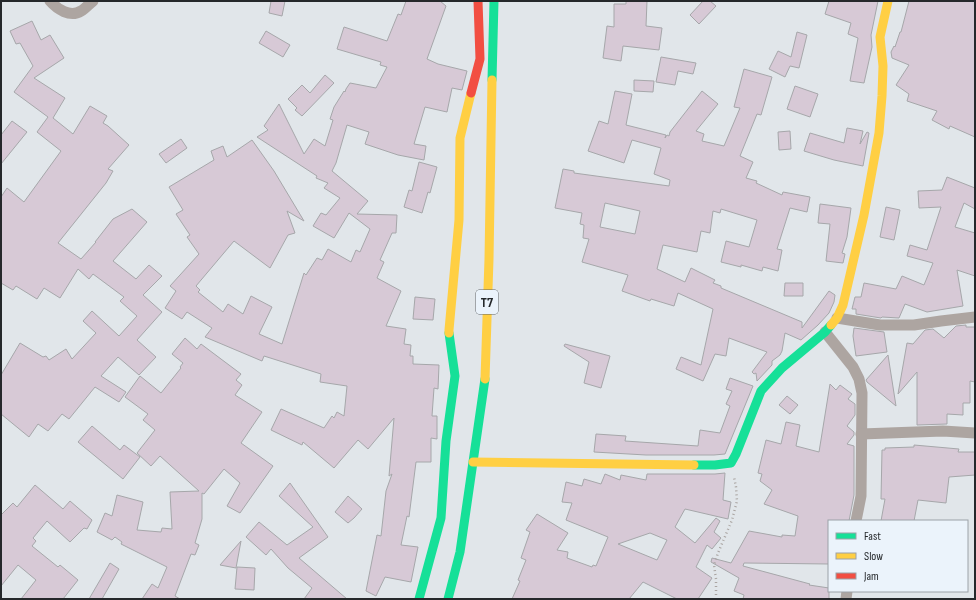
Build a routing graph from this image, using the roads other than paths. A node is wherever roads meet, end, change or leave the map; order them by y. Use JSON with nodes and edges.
{"nodes":[{"id":1,"x":50,"y":1,"type":"edge"},
{"id":2,"x":93,"y":1,"type":"edge"},
{"id":3,"x":478,"y":1,"type":"edge"},
{"id":4,"x":494,"y":1,"type":"edge"},
{"id":5,"x":888,"y":1,"type":"edge"},
{"id":6,"x":975,"y":317,"type":"edge"},
{"id":7,"x":837,"y":318,"type":"junction"},
{"id":8,"x":825,"y":332,"type":"junction"},
{"id":9,"x":975,"y":433,"type":"edge"},
{"id":10,"x":861,"y":434,"type":"junction"},
{"id":11,"x":474,"y":462,"type":"junction"},
{"id":12,"x":856,"y":520,"type":"edge"},
{"id":13,"x":419,"y":599,"type":"edge"},
{"id":14,"x":448,"y":599,"type":"edge"}],
"edges":[{"from":1,"to":2,"type":"street"},
{"from":3,"to":13,"type":"main road"},
{"from":4,"to":11,"type":"main road","number":"T7"},
{"from":5,"to":7,"type":"main road"},
{"from":6,"to":7,"type":"street"},
{"from":7,"to":8,"type":"main road"},
{"from":8,"to":10,"type":"street"},
{"from":8,"to":11,"type":"main road"},
{"from":9,"to":10,"type":"street"},
{"from":10,"to":12,"type":"street"},
{"from":11,"to":14,"type":"main road","number":"T7"}]}
